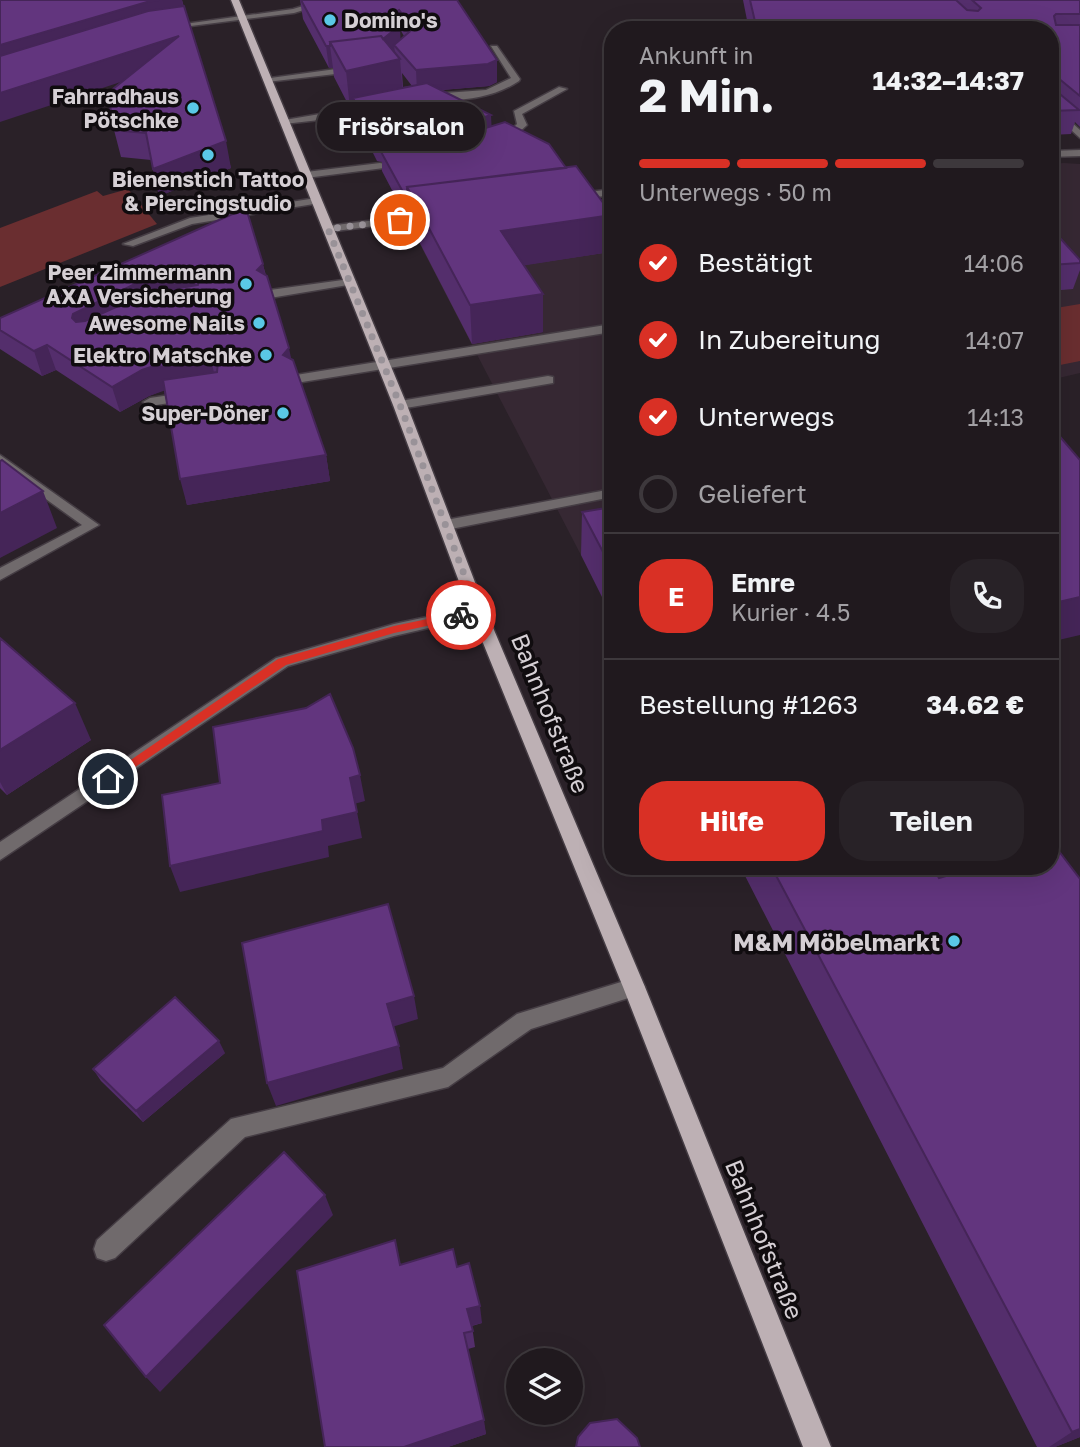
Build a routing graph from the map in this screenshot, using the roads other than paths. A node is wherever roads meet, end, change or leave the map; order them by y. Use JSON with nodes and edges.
{"nodes":[{"id":1,"x":235,"y":0,"type":"edge"},
{"id":2,"x":332,"y":0,"type":"edge"},
{"id":3,"x":243,"y":17,"type":"junction"},
{"id":4,"x":161,"y":29,"type":"edge"},
{"id":5,"x":494,"y":48,"type":"dead end"},
{"id":6,"x":364,"y":69,"type":"edge"},
{"id":7,"x":268,"y":79,"type":"junction"},
{"id":8,"x":562,"y":89,"type":"dead end"},
{"id":9,"x":426,"y":98,"type":"edge"},
{"id":10,"x":390,"y":104,"type":"edge"},
{"id":11,"x":1059,"y":115,"type":"edge"},
{"id":12,"x":284,"y":121,"type":"junction"},
{"id":13,"x":1080,"y":135,"type":"edge"},
{"id":14,"x":487,"y":142,"type":"edge"},
{"id":15,"x":1080,"y":153,"type":"edge"},
{"id":16,"x":1059,"y":154,"type":"edge"},
{"id":17,"x":380,"y":166,"type":"edge"},
{"id":18,"x":306,"y":176,"type":"junction"},
{"id":19,"x":604,"y":193,"type":"edge"},
{"id":20,"x":559,"y":199,"type":"edge"},
{"id":21,"x":316,"y":201,"type":"junction"},
{"id":22,"x":440,"y":215,"type":"edge"},
{"id":23,"x":328,"y":229,"type":"junction"},
{"id":24,"x":129,"y":244,"type":"dead end"},
{"id":25,"x":350,"y":282,"type":"junction"},
{"id":26,"x":270,"y":294,"type":"edge"},
{"id":27,"x":604,"y":329,"type":"edge"},
{"id":28,"x":384,"y":365,"type":"junction"},
{"id":29,"x":296,"y":379,"type":"edge"},
{"id":30,"x":548,"y":380,"type":"dead end"},
{"id":31,"x":204,"y":394,"type":"edge"},
{"id":32,"x":150,"y":402,"type":"dead end"},
{"id":33,"x":400,"y":405,"type":"junction"},
{"id":34,"x":0,"y":459,"type":"edge"},
{"id":35,"x":604,"y":495,"type":"edge"},
{"id":36,"x":446,"y":525,"type":"junction"},
{"id":37,"x":0,"y":575,"type":"edge"},
{"id":38,"x":478,"y":611,"type":"junction"},
{"id":39,"x":0,"y":852,"type":"edge"},
{"id":40,"x":634,"y":987,"type":"junction"},
{"id":41,"x":106,"y":1250,"type":"dead end"},
{"id":42,"x":817,"y":1447,"type":"edge"}],
"edges":[{"from":1,"to":3,"type":"main road","name":"Bahnhofstraße"},
{"from":2,"to":3,"type":"street"},
{"from":3,"to":4,"type":"street"},
{"from":3,"to":7,"type":"main road","name":"Bahnhofstraße"},
{"from":5,"to":9,"type":"street"},
{"from":6,"to":7,"type":"street"},
{"from":7,"to":12,"type":"main road","name":"Bahnhofstraße"},
{"from":8,"to":14,"type":"street"},
{"from":10,"to":12,"type":"street"},
{"from":11,"to":13,"type":"street"},
{"from":12,"to":18,"type":"main road","name":"Bahnhofstraße"},
{"from":15,"to":16,"type":"street"},
{"from":17,"to":18,"type":"street"},
{"from":18,"to":21,"type":"main road","name":"Bahnhofstraße"},
{"from":19,"to":20,"type":"street"},
{"from":21,"to":23,"type":"main road","name":"Bahnhofstraße"},
{"from":21,"to":24,"type":"street"},
{"from":22,"to":23,"type":"street"},
{"from":23,"to":25,"type":"main road","name":"Bahnhofstraße"},
{"from":25,"to":26,"type":"street"},
{"from":25,"to":28,"type":"main road","name":"Bahnhofstraße"},
{"from":27,"to":28,"type":"street"},
{"from":28,"to":29,"type":"street"},
{"from":28,"to":33,"type":"main road","name":"Bahnhofstraße"},
{"from":30,"to":33,"type":"street"},
{"from":31,"to":32,"type":"street"},
{"from":33,"to":36,"type":"main road","name":"Bahnhofstraße"},
{"from":34,"to":37,"type":"street"},
{"from":35,"to":36,"type":"street"},
{"from":36,"to":38,"type":"main road","name":"Bahnhofstraße"},
{"from":38,"to":39,"type":"street"},
{"from":38,"to":40,"type":"main road","name":"Bahnhofstraße"},
{"from":40,"to":41,"type":"street"},
{"from":40,"to":42,"type":"main road","name":"Bahnhofstraße"}]}
